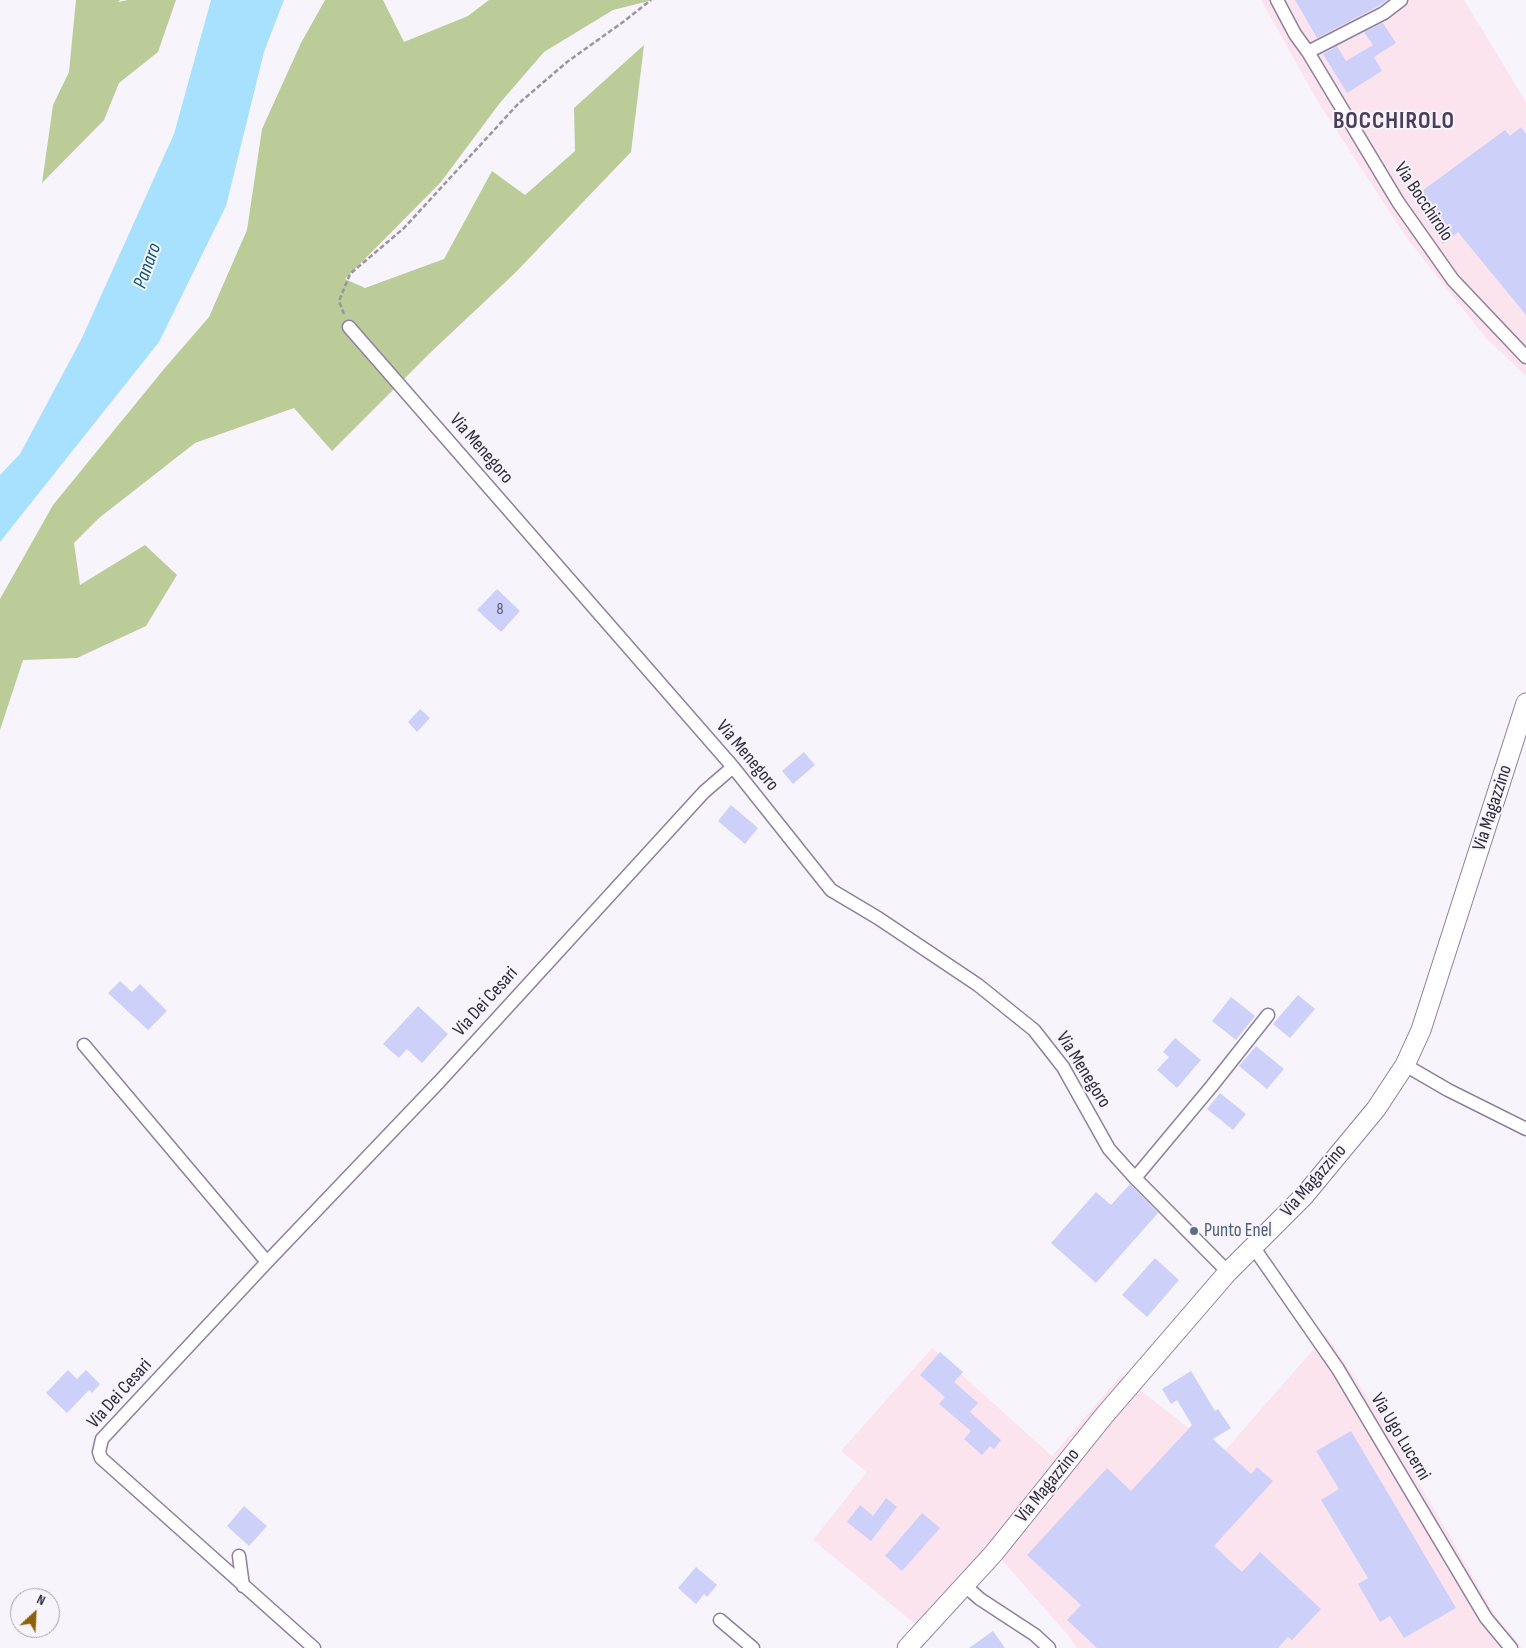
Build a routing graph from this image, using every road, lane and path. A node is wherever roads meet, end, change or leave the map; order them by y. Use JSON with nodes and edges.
{"nodes":[{"id":1,"x":651,"y":0,"type":"edge"},
{"id":2,"x":1276,"y":0,"type":"edge"},
{"id":3,"x":1401,"y":0,"type":"edge"},
{"id":4,"x":1308,"y":52,"type":"junction"},
{"id":5,"x":349,"y":327,"type":"joint"},
{"id":6,"x":1526,"y":357,"type":"edge"},
{"id":7,"x":1526,"y":703,"type":"edge"},
{"id":8,"x":733,"y":767,"type":"junction"},
{"id":9,"x":1268,"y":1014,"type":"dead end"},
{"id":10,"x":84,"y":1045,"type":"dead end"},
{"id":11,"x":1405,"y":1065,"type":"junction"},
{"id":12,"x":1526,"y":1129,"type":"edge"},
{"id":13,"x":1135,"y":1178,"type":"junction"},
{"id":14,"x":1254,"y":1248,"type":"junction"},
{"id":15,"x":267,"y":1262,"type":"junction"},
{"id":16,"x":1228,"y":1272,"type":"junction"},
{"id":17,"x":239,"y":1556,"type":"dead end"},
{"id":18,"x":964,"y":1585,"type":"junction"},
{"id":19,"x":243,"y":1586,"type":"junction"},
{"id":20,"x":720,"y":1620,"type":"dead end"},
{"id":21,"x":314,"y":1648,"type":"edge"},
{"id":22,"x":753,"y":1648,"type":"edge"},
{"id":23,"x":908,"y":1648,"type":"edge"},
{"id":24,"x":1049,"y":1648,"type":"edge"},
{"id":25,"x":1511,"y":1648,"type":"edge"}],
"edges":[{"from":1,"to":5,"type":"path"},
{"from":2,"to":4,"type":"street","name":"Via Bocchirolo"},
{"from":3,"to":4,"type":"street"},
{"from":4,"to":6,"type":"street","name":"Via Bocchirolo"},
{"from":5,"to":8,"type":"street","name":"Via Menegoro"},
{"from":7,"to":11,"type":"main road","name":"Via Magazzino"},
{"from":8,"to":13,"type":"street","name":"Via Menegoro"},
{"from":8,"to":15,"type":"street","name":"Via Dei Cesari"},
{"from":9,"to":13,"type":"street"},
{"from":10,"to":15,"type":"street"},
{"from":11,"to":12,"type":"street"},
{"from":11,"to":14,"type":"main road","name":"Via Magazzino"},
{"from":13,"to":16,"type":"street","name":"Via Menegoro"},
{"from":14,"to":16,"type":"main road","name":"Via Magazzino"},
{"from":14,"to":25,"type":"street","name":"Via Ugo Lucerni"},
{"from":15,"to":19,"type":"street","name":"Via Dei Cesari"},
{"from":16,"to":18,"type":"main road","name":"Via Magazzino"},
{"from":17,"to":19,"type":"street"},
{"from":18,"to":23,"type":"main road","name":"Via Magazzino"},
{"from":18,"to":24,"type":"street"},
{"from":19,"to":21,"type":"street","name":"Via Dei Cesari"},
{"from":20,"to":22,"type":"street"}]}
